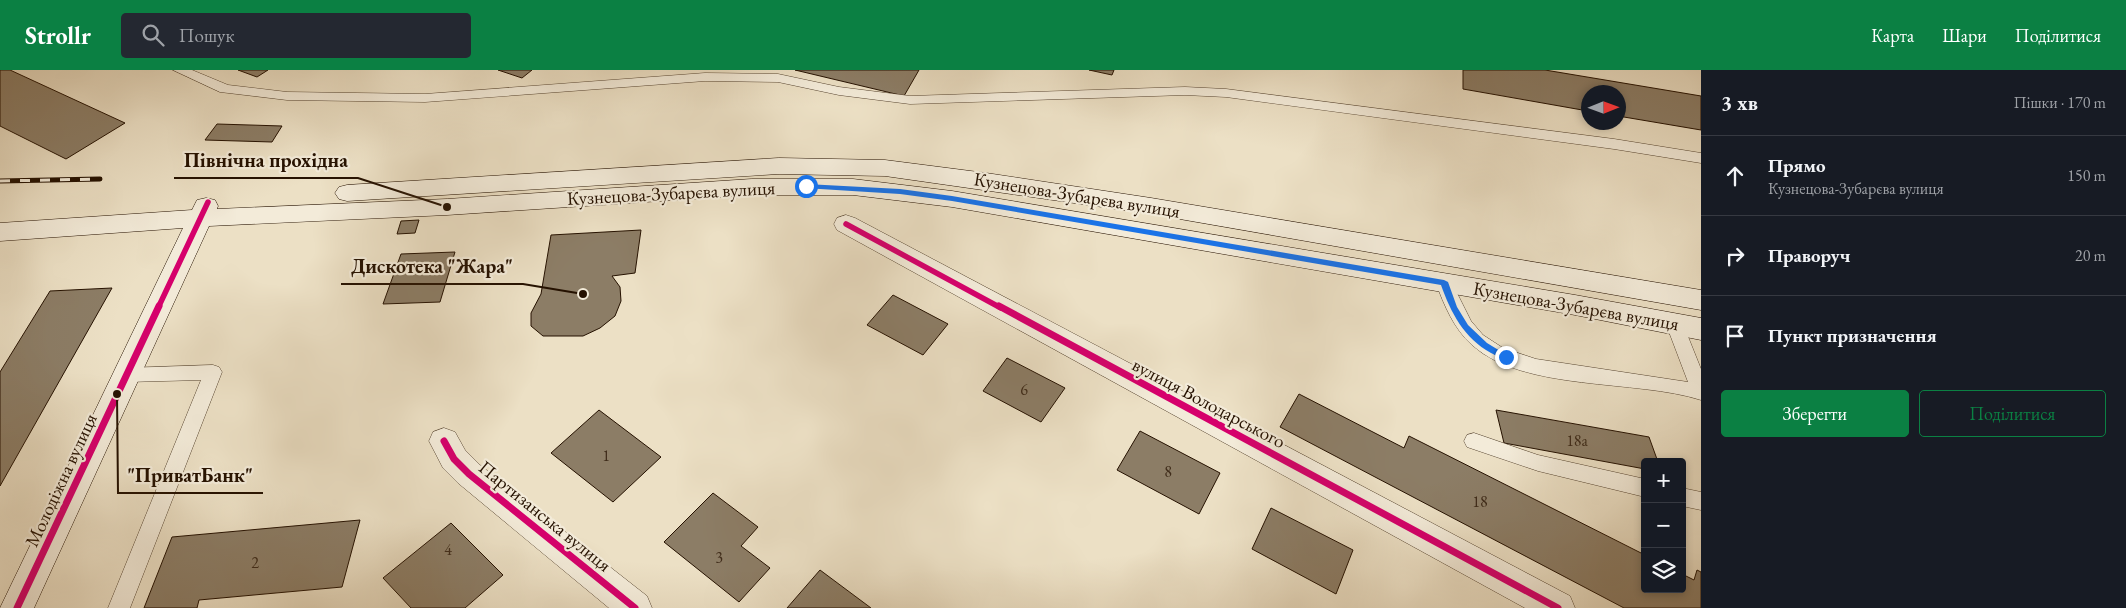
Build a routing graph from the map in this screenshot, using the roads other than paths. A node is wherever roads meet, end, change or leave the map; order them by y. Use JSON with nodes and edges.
{"nodes":[{"id":1,"x":180,"y":70,"type":"edge"},
{"id":2,"x":1701,"y":158,"type":"edge"},
{"id":3,"x":204,"y":210,"type":"junction"},
{"id":4,"x":0,"y":215,"type":"edge"},
{"id":5,"x":846,"y":224,"type":"dead end"},
{"id":6,"x":0,"y":232,"type":"edge"},
{"id":7,"x":1444,"y":282,"type":"junction"},
{"id":8,"x":1701,"y":300,"type":"edge"},
{"id":9,"x":1675,"y":324,"type":"junction"},
{"id":10,"x":1701,"y":329,"type":"edge"},
{"id":11,"x":126,"y":375,"type":"junction"},
{"id":12,"x":1701,"y":392,"type":"edge"},
{"id":13,"x":444,"y":441,"type":"dead end"},
{"id":14,"x":1474,"y":441,"type":"dead end"},
{"id":15,"x":1641,"y":487,"type":"edge"},
{"id":16,"x":1686,"y":498,"type":"edge"},
{"id":17,"x":1701,"y":501,"type":"edge"},
{"id":18,"x":18,"y":608,"type":"edge"},
{"id":19,"x":119,"y":608,"type":"edge"},
{"id":20,"x":635,"y":608,"type":"edge"},
{"id":21,"x":1558,"y":608,"type":"edge"}],
"edges":[{"from":1,"to":2,"type":"lane"},
{"from":3,"to":4,"type":"main road"},
{"from":3,"to":6,"type":"main road"},
{"from":3,"to":7,"type":"main road","name":"Кузнецова-Зубарєва вулиця"},
{"from":3,"to":8,"type":"main road","name":"Кузнецова-Зубарєва вулиця"},
{"from":3,"to":11,"type":"main road","name":"Молодіжна вулиця"},
{"from":5,"to":21,"type":"main road","name":"вулиця Володарського"},
{"from":7,"to":9,"type":"main road","name":"Кузнецова-Зубарєва вулиця"},
{"from":7,"to":12,"type":"lane"},
{"from":9,"to":10,"type":"main road","name":"Кузнецова-Зубарєва вулиця"},
{"from":9,"to":12,"type":"lane"},
{"from":11,"to":18,"type":"main road","name":"Молодіжна вулиця"},
{"from":11,"to":19,"type":"lane"},
{"from":13,"to":20,"type":"main road","name":"Партизанська вулиця"},
{"from":14,"to":15,"type":"lane"},
{"from":16,"to":17,"type":"lane"}]}
